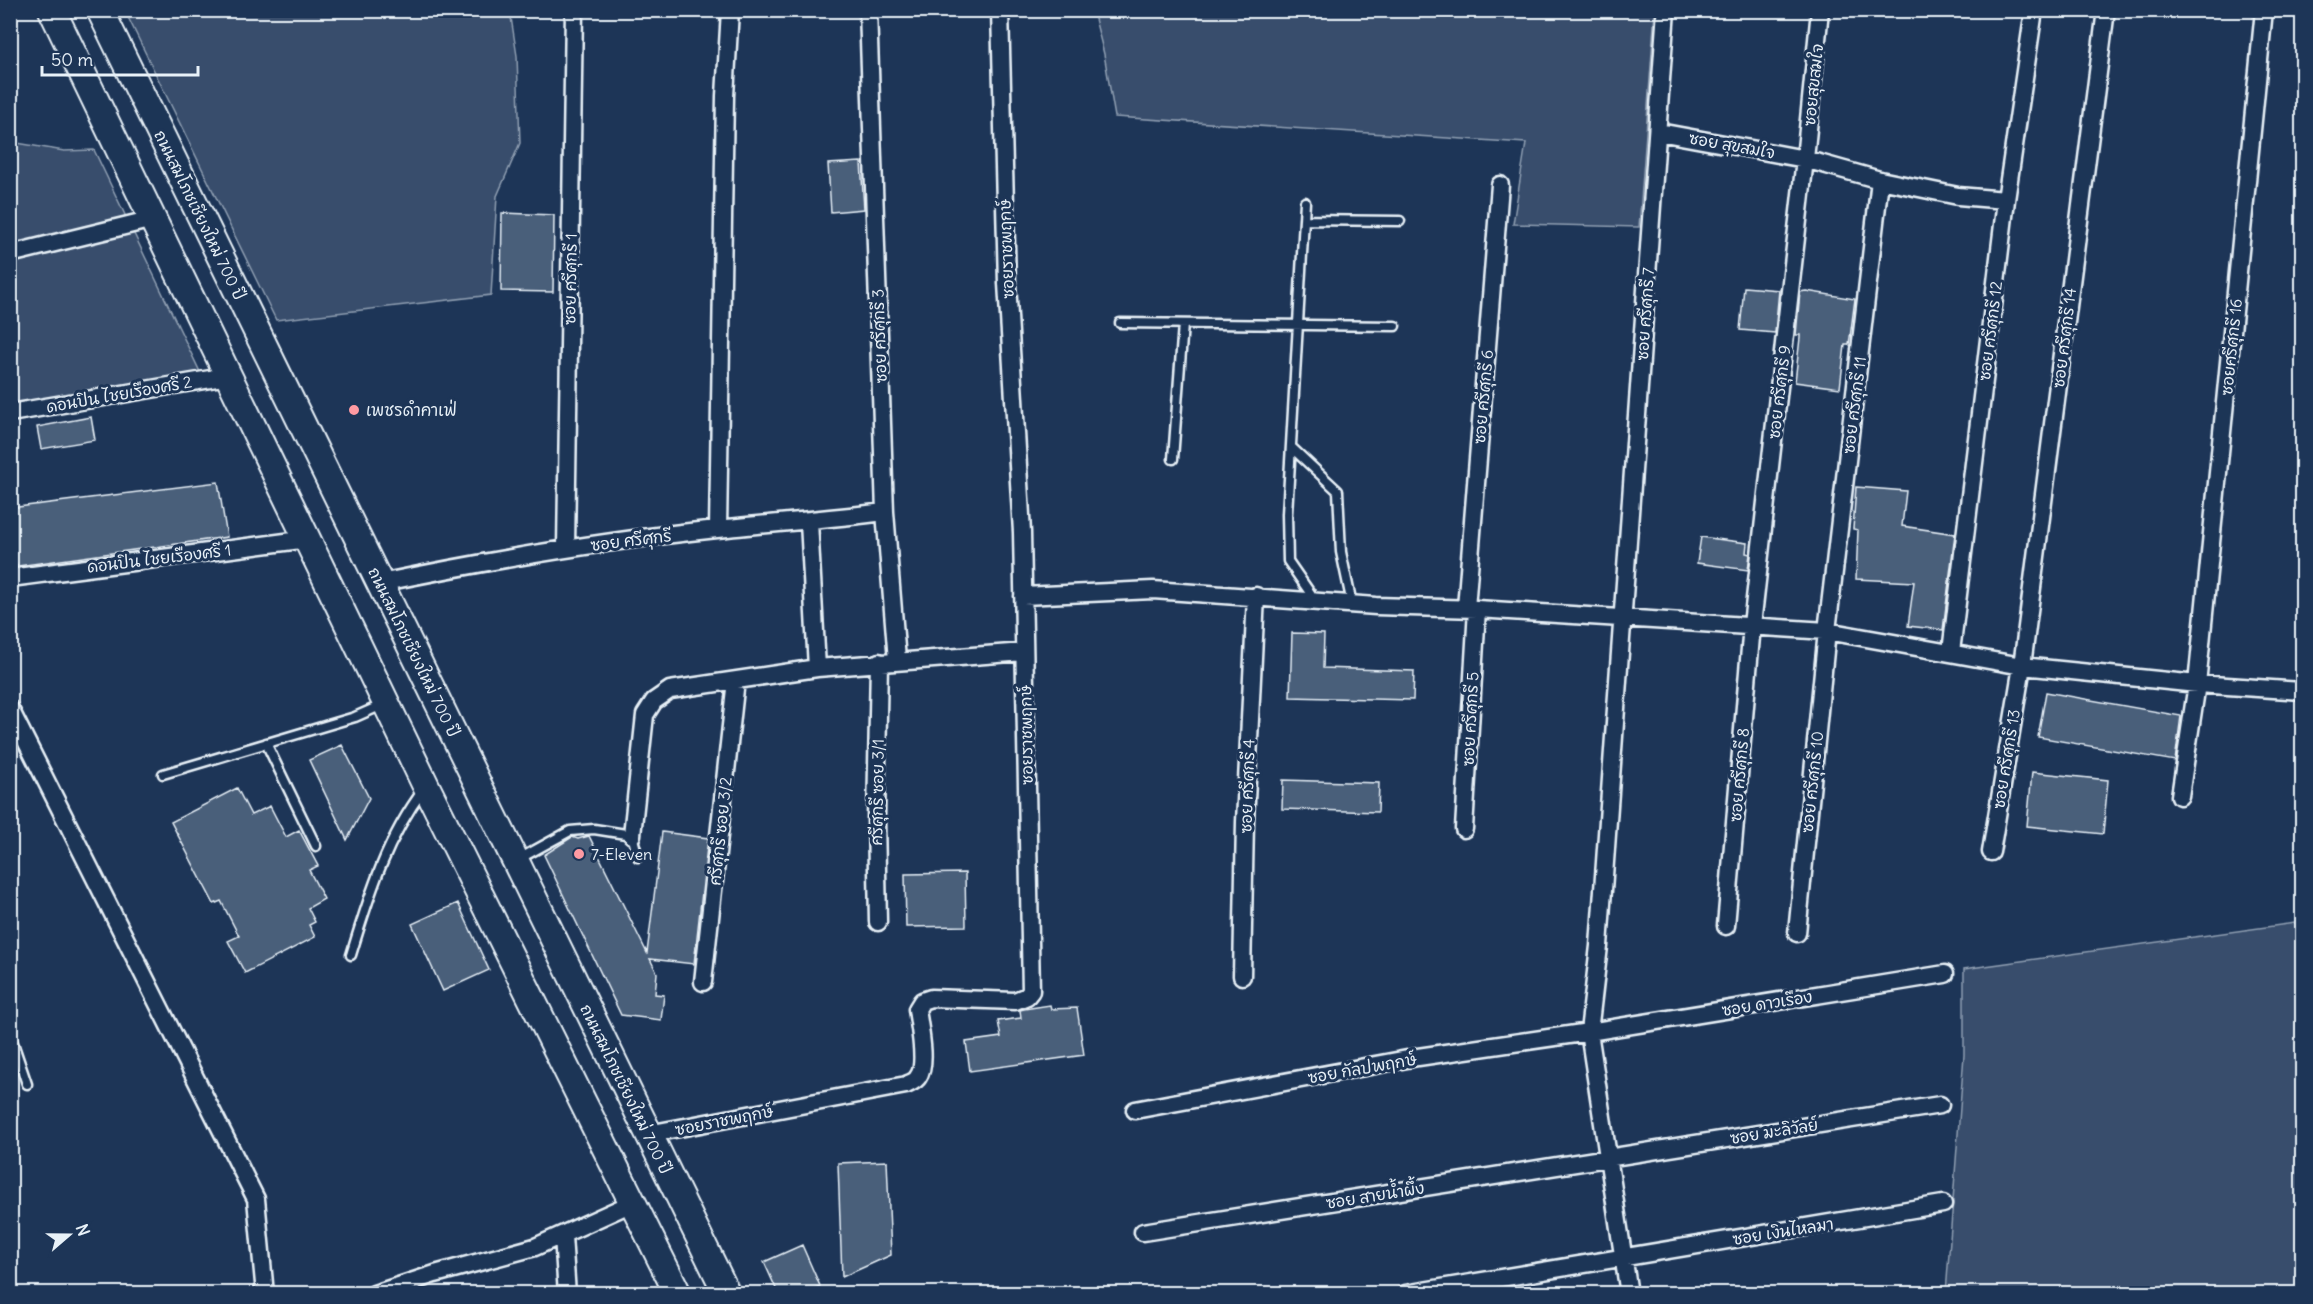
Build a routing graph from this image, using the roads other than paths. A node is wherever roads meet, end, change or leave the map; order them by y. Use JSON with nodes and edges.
{"nodes":[{"id":1,"x":52,"y":10,"type":"edge"},
{"id":2,"x":100,"y":10,"type":"edge"},
{"id":3,"x":574,"y":10,"type":"edge"},
{"id":4,"x":730,"y":10,"type":"edge"},
{"id":5,"x":868,"y":10,"type":"edge"},
{"id":6,"x":1000,"y":10,"type":"edge"},
{"id":7,"x":1666,"y":10,"type":"edge"},
{"id":8,"x":1820,"y":10,"type":"edge"},
{"id":9,"x":2034,"y":10,"type":"edge"},
{"id":10,"x":2106,"y":10,"type":"edge"},
{"id":11,"x":2264,"y":10,"type":"edge"},
{"id":12,"x":1659,"y":132,"type":"junction"},
{"id":13,"x":1805,"y":159,"type":"junction"},
{"id":14,"x":1880,"y":180,"type":"junction"},
{"id":15,"x":1500,"y":185,"type":"dead end"},
{"id":16,"x":2006,"y":200,"type":"junction"},
{"id":17,"x":1305,"y":202,"type":"dead end"},
{"id":18,"x":153,"y":219,"type":"junction"},
{"id":19,"x":1304,"y":220,"type":"junction"},
{"id":20,"x":1400,"y":221,"type":"dead end"},
{"id":21,"x":10,"y":254,"type":"edge"},
{"id":22,"x":1120,"y":324,"type":"dead end"},
{"id":23,"x":1183,"y":324,"type":"junction"},
{"id":24,"x":1298,"y":325,"type":"junction"},
{"id":25,"x":1395,"y":326,"type":"dead end"},
{"id":26,"x":228,"y":376,"type":"junction"},
{"id":27,"x":10,"y":413,"type":"edge"},
{"id":28,"x":1292,"y":447,"type":"junction"},
{"id":29,"x":1173,"y":459,"type":"dead end"},
{"id":30,"x":885,"y":512,"type":"junction"},
{"id":31,"x":809,"y":522,"type":"junction"},
{"id":32,"x":718,"y":529,"type":"junction"},
{"id":33,"x":308,"y":539,"type":"junction"},
{"id":34,"x":566,"y":548,"type":"junction"},
{"id":35,"x":10,"y":578,"type":"edge"},
{"id":36,"x":380,"y":583,"type":"junction"},
{"id":37,"x":1023,"y":596,"type":"junction"},
{"id":38,"x":1256,"y":596,"type":"junction"},
{"id":39,"x":1316,"y":601,"type":"junction"},
{"id":40,"x":1352,"y":604,"type":"junction"},
{"id":41,"x":1471,"y":608,"type":"junction"},
{"id":42,"x":1621,"y":617,"type":"junction"},
{"id":43,"x":1752,"y":625,"type":"junction"},
{"id":44,"x":1827,"y":631,"type":"junction"},
{"id":45,"x":1024,"y":652,"type":"junction"},
{"id":46,"x":1951,"y":652,"type":"junction"},
{"id":47,"x":897,"y":660,"type":"junction"},
{"id":48,"x":879,"y":662,"type":"junction"},
{"id":49,"x":2022,"y":666,"type":"junction"},
{"id":50,"x":817,"y":668,"type":"junction"},
{"id":51,"x":736,"y":680,"type":"junction"},
{"id":52,"x":2197,"y":684,"type":"junction"},
{"id":53,"x":2302,"y":691,"type":"edge"},
{"id":54,"x":386,"y":703,"type":"junction"},
{"id":55,"x":13,"y":720,"type":"edge"},
{"id":56,"x":266,"y":743,"type":"junction"},
{"id":57,"x":163,"y":774,"type":"dead end"},
{"id":58,"x":426,"y":786,"type":"junction"},
{"id":59,"x":2180,"y":796,"type":"dead end"},
{"id":60,"x":1464,"y":829,"type":"dead end"},
{"id":61,"x":632,"y":835,"type":"junction"},
{"id":62,"x":316,"y":846,"type":"dead end"},
{"id":63,"x":1991,"y":852,"type":"dead end"},
{"id":64,"x":638,"y":857,"type":"dead end"},
{"id":65,"x":516,"y":860,"type":"junction"},
{"id":66,"x":878,"y":922,"type":"dead end"},
{"id":67,"x":1726,"y":926,"type":"dead end"},
{"id":68,"x":1797,"y":933,"type":"dead end"},
{"id":69,"x":351,"y":955,"type":"dead end"},
{"id":70,"x":1945,"y":974,"type":"dead end"},
{"id":71,"x":1242,"y":976,"type":"dead end"},
{"id":72,"x":703,"y":982,"type":"dead end"},
{"id":73,"x":1589,"y":1032,"type":"junction"},
{"id":74,"x":10,"y":1034,"type":"edge"},
{"id":75,"x":27,"y":1084,"type":"dead end"},
{"id":76,"x":1940,"y":1105,"type":"dead end"},
{"id":77,"x":1135,"y":1110,"type":"dead end"},
{"id":78,"x":648,"y":1134,"type":"junction"},
{"id":79,"x":1608,"y":1157,"type":"junction"},
{"id":80,"x":632,"y":1203,"type":"junction"},
{"id":81,"x":1943,"y":1204,"type":"dead end"},
{"id":82,"x":1143,"y":1232,"type":"dead end"},
{"id":83,"x":563,"y":1236,"type":"junction"},
{"id":84,"x":1623,"y":1257,"type":"junction"},
{"id":85,"x":265,"y":1293,"type":"edge"},
{"id":86,"x":374,"y":1293,"type":"edge"},
{"id":87,"x":567,"y":1293,"type":"edge"},
{"id":88,"x":678,"y":1293,"type":"edge"},
{"id":89,"x":727,"y":1293,"type":"edge"},
{"id":90,"x":1405,"y":1293,"type":"edge"},
{"id":91,"x":1629,"y":1293,"type":"edge"}],
"edges":[{"from":1,"to":18,"type":"main road"},
{"from":2,"to":36,"type":"main road","name":"ถนนสมโภชเชียงใหม่ 700 ปี"},
{"from":3,"to":34,"type":"street","name":"ซอย ศรีศุกรี 1"},
{"from":4,"to":32,"type":"street"},
{"from":5,"to":30,"type":"street","name":"ซอย ศรีศุกรี 3"},
{"from":6,"to":37,"type":"street","name":"ซอยราชพฤกษ์"},
{"from":7,"to":12,"type":"street","name":"ซอย ศรีศุกรี 7"},
{"from":8,"to":13,"type":"street","name":"ซอยสุขสมใจ"},
{"from":9,"to":16,"type":"street","name":"ซอย ศรีศุกรี 12"},
{"from":10,"to":49,"type":"street","name":"ซอย ศรีศุกรี 14"},
{"from":11,"to":52,"type":"street","name":"ซอยศรีศุกรี 16"},
{"from":12,"to":13,"type":"street","name":"ซอย สุขสมใจ"},
{"from":12,"to":42,"type":"street","name":"ซอย ศรีศุกรี 7"},
{"from":13,"to":14,"type":"street","name":"ซอย สุขสมใจ"},
{"from":13,"to":43,"type":"street","name":"ซอย ศรีศุกรี 9"},
{"from":14,"to":16,"type":"street","name":"ซอย สุขสมใจ"},
{"from":14,"to":44,"type":"street","name":"ซอย ศรีศุกรี 11"},
{"from":15,"to":41,"type":"street","name":"ซอย ศรีศุกรี 6"},
{"from":16,"to":46,"type":"street","name":"ซอย ศรีศุกรี 12"},
{"from":17,"to":19,"type":"lane"},
{"from":18,"to":21,"type":"street"},
{"from":18,"to":26,"type":"main road"},
{"from":19,"to":20,"type":"lane"},
{"from":19,"to":24,"type":"lane"},
{"from":22,"to":23,"type":"lane"},
{"from":23,"to":24,"type":"lane"},
{"from":23,"to":29,"type":"lane"},
{"from":24,"to":25,"type":"lane"},
{"from":24,"to":28,"type":"lane"},
{"from":26,"to":27,"type":"street","name":"ดอนปิน ไชยเรืองศรี 2"},
{"from":26,"to":33,"type":"main road"},
{"from":28,"to":39,"type":"lane"},
{"from":28,"to":40,"type":"lane"},
{"from":30,"to":31,"type":"street","name":"ซอย ศรีศุกรี"},
{"from":30,"to":47,"type":"street","name":"ซอย ศรีศุกรี 3"},
{"from":31,"to":32,"type":"street","name":"ซอย ศรีศุกรี"},
{"from":31,"to":50,"type":"street"},
{"from":32,"to":34,"type":"street","name":"ซอย ศรีศุกรี"},
{"from":33,"to":35,"type":"street","name":"ดอนปิน ไชยเรืองศรี 1"},
{"from":33,"to":54,"type":"main road"},
{"from":34,"to":36,"type":"street","name":"ซอย ศรีศุกรี"},
{"from":36,"to":65,"type":"main road","name":"ถนนสมโภชเชียงใหม่ 700 ปี"},
{"from":37,"to":38,"type":"street"},
{"from":37,"to":45,"type":"street","name":"ซอยราชพฤกษ์"},
{"from":38,"to":39,"type":"street"},
{"from":38,"to":71,"type":"street","name":"ซอย ศรีศุกรี 4"},
{"from":39,"to":40,"type":"street"},
{"from":40,"to":41,"type":"street"},
{"from":41,"to":42,"type":"street"},
{"from":41,"to":60,"type":"street","name":"ซอย ศรีศุกรี 5"},
{"from":42,"to":43,"type":"street"},
{"from":42,"to":73,"type":"street","name":"ซอย ศรีศุกรี 7"},
{"from":43,"to":44,"type":"street"},
{"from":43,"to":67,"type":"street","name":"ซอย ศรีศุกรี 8"},
{"from":44,"to":46,"type":"street"},
{"from":44,"to":68,"type":"street","name":"ซอย ศรีศุกรี 10"},
{"from":45,"to":47,"type":"street"},
{"from":45,"to":78,"type":"street","name":"ซอยราชพฤกษ์"},
{"from":46,"to":49,"type":"street"},
{"from":47,"to":48,"type":"street"},
{"from":48,"to":50,"type":"street"},
{"from":48,"to":66,"type":"street","name":"ศรีศุกรี ซอย 3/1"},
{"from":49,"to":52,"type":"street"},
{"from":49,"to":63,"type":"street","name":"ซอย ศรีศุกรี 13"},
{"from":50,"to":51,"type":"street"},
{"from":51,"to":61,"type":"street"},
{"from":51,"to":72,"type":"street","name":"ศรีศุกรี ซอย 3/2"},
{"from":52,"to":53,"type":"street"},
{"from":52,"to":59,"type":"street","name":"ซอยศรีศุกรี 16"},
{"from":54,"to":56,"type":"lane"},
{"from":54,"to":58,"type":"main road"},
{"from":55,"to":85,"type":"street"},
{"from":56,"to":57,"type":"lane"},
{"from":56,"to":62,"type":"lane"},
{"from":58,"to":69,"type":"lane"},
{"from":58,"to":80,"type":"main road"},
{"from":61,"to":64,"type":"lane"},
{"from":61,"to":65,"type":"lane"},
{"from":65,"to":78,"type":"main road","name":"ถนนสมโภชเชียงใหม่ 700 ปี"},
{"from":70,"to":73,"type":"street","name":"ซอย ดาวเรือง"},
{"from":73,"to":77,"type":"street","name":"ซอย กัลปพฤกษ์"},
{"from":73,"to":79,"type":"street","name":"ซอย ศรีศุกรี 7"},
{"from":74,"to":75,"type":"lane"},
{"from":76,"to":79,"type":"street","name":"ซอย มะลิวัลย์"},
{"from":78,"to":89,"type":"main road","name":"ถนนสมโภชเชียงใหม่ 700 ปี"},
{"from":79,"to":82,"type":"street","name":"ซอย สายน้ำผึ้ง"},
{"from":79,"to":84,"type":"street","name":"ซอย ศรีศุกรี 7"},
{"from":80,"to":83,"type":"street"},
{"from":80,"to":88,"type":"main road"},
{"from":81,"to":84,"type":"street","name":"ซอย เงินไหลมา"},
{"from":83,"to":86,"type":"street"},
{"from":83,"to":87,"type":"street"},
{"from":84,"to":90,"type":"street","name":"ซอย เงินไหลมา"},
{"from":84,"to":91,"type":"street","name":"ซอย ศรีศุกรี 7"}]}
